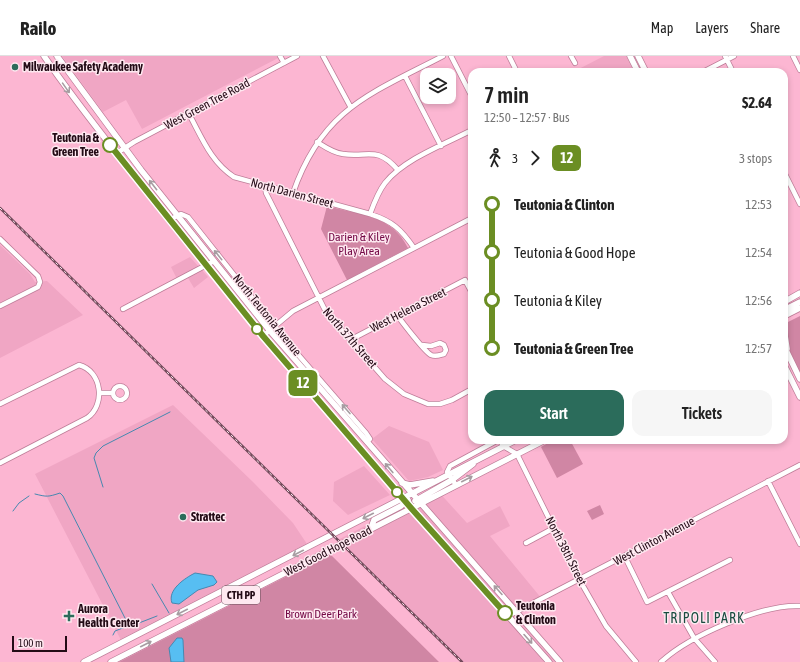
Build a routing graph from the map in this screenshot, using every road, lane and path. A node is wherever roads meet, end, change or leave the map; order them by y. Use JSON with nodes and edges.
{"nodes":[{"id":1,"x":44,"y":56,"type":"edge"},
{"id":2,"x":57,"y":56,"type":"edge"},
{"id":3,"x":280,"y":56,"type":"edge"},
{"id":4,"x":297,"y":56,"type":"edge"},
{"id":5,"x":324,"y":56,"type":"edge"},
{"id":6,"x":443,"y":56,"type":"edge"},
{"id":7,"x":451,"y":56,"type":"edge"},
{"id":8,"x":509,"y":56,"type":"edge"},
{"id":9,"x":571,"y":56,"type":"edge"},
{"id":10,"x":630,"y":56,"type":"edge"},
{"id":11,"x":638,"y":56,"type":"edge"},
{"id":12,"x":734,"y":56,"type":"edge"},
{"id":13,"x":793,"y":56,"type":"edge"},
{"id":14,"x":726,"y":58,"type":"edge"},
{"id":15,"x":284,"y":63,"type":"junction"},
{"id":16,"x":575,"y":63,"type":"dead end"},
{"id":17,"x":515,"y":68,"type":"edge"},
{"id":18,"x":636,"y":68,"type":"edge"},
{"id":19,"x":644,"y":68,"type":"edge"},
{"id":20,"x":710,"y":68,"type":"edge"},
{"id":21,"x":732,"y":68,"type":"edge"},
{"id":22,"x":800,"y":70,"type":"edge"},
{"id":23,"x":405,"y":76,"type":"junction"},
{"id":24,"x":468,"y":89,"type":"edge"},
{"id":25,"x":350,"y":106,"type":"junction"},
{"id":26,"x":189,"y":114,"type":"junction"},
{"id":27,"x":468,"y":132,"type":"edge"},
{"id":28,"x":317,"y":142,"type":"junction"},
{"id":29,"x":441,"y":146,"type":"junction"},
{"id":30,"x":124,"y":148,"type":"junction"},
{"id":31,"x":117,"y":153,"type":"junction"},
{"id":32,"x":398,"y":170,"type":"junction"},
{"id":33,"x":788,"y":180,"type":"edge"},
{"id":34,"x":265,"y":186,"type":"junction"},
{"id":35,"x":293,"y":193,"type":"junction"},
{"id":36,"x":800,"y":204,"type":"edge"},
{"id":37,"x":370,"y":214,"type":"junction"},
{"id":38,"x":177,"y":216,"type":"junction"},
{"id":39,"x":169,"y":220,"type":"junction"},
{"id":40,"x":468,"y":220,"type":"edge"},
{"id":41,"x":0,"y":239,"type":"edge"},
{"id":42,"x":414,"y":248,"type":"junction"},
{"id":43,"x":214,"y":262,"type":"junction"},
{"id":44,"x":206,"y":266,"type":"junction"},
{"id":45,"x":468,"y":286,"type":"edge"},
{"id":46,"x":799,"y":294,"type":"edge"},
{"id":47,"x":788,"y":296,"type":"edge"},
{"id":48,"x":318,"y":298,"type":"junction"},
{"id":49,"x":788,"y":300,"type":"edge"},
{"id":50,"x":800,"y":302,"type":"edge"},
{"id":51,"x":0,"y":306,"type":"edge"},
{"id":52,"x":788,"y":308,"type":"edge"},
{"id":53,"x":800,"y":308,"type":"edge"},
{"id":54,"x":123,"y":309,"type":"dead end"},
{"id":55,"x":788,"y":314,"type":"edge"},
{"id":56,"x":397,"y":315,"type":"junction"},
{"id":57,"x":275,"y":326,"type":"junction"},
{"id":58,"x":270,"y":331,"type":"junction"},
{"id":59,"x":263,"y":336,"type":"junction"},
{"id":60,"x":350,"y":340,"type":"junction"},
{"id":61,"x":422,"y":345,"type":"junction"},
{"id":62,"x":788,"y":354,"type":"edge"},
{"id":63,"x":788,"y":373,"type":"edge"},
{"id":64,"x":800,"y":379,"type":"edge"},
{"id":65,"x":468,"y":391,"type":"edge"},
{"id":66,"x":113,"y":393,"type":"dead end"},
{"id":67,"x":100,"y":394,"type":"junction"},
{"id":68,"x":800,"y":397,"type":"edge"},
{"id":69,"x":0,"y":404,"type":"edge"},
{"id":70,"x":369,"y":440,"type":"junction"},
{"id":71,"x":491,"y":444,"type":"edge"},
{"id":72,"x":507,"y":444,"type":"edge"},
{"id":73,"x":537,"y":444,"type":"edge"},
{"id":74,"x":503,"y":446,"type":"junction"},
{"id":75,"x":517,"y":454,"type":"junction"},
{"id":76,"x":478,"y":460,"type":"junction"},
{"id":77,"x":0,"y":463,"type":"edge"},
{"id":78,"x":800,"y":465,"type":"edge"},
{"id":79,"x":448,"y":472,"type":"junction"},
{"id":80,"x":440,"y":479,"type":"junction"},
{"id":81,"x":768,"y":481,"type":"junction"},
{"id":82,"x":402,"y":483,"type":"junction"},
{"id":83,"x":454,"y":483,"type":"junction"},
{"id":84,"x":411,"y":494,"type":"junction"},
{"id":85,"x":405,"y":500,"type":"junction"},
{"id":86,"x":418,"y":501,"type":"junction"},
{"id":87,"x":411,"y":508,"type":"junction"},
{"id":88,"x":371,"y":528,"type":"junction"},
{"id":89,"x":554,"y":528,"type":"junction"},
{"id":90,"x":526,"y":543,"type":"dead end"},
{"id":91,"x":800,"y":544,"type":"edge"},
{"id":92,"x":625,"y":557,"type":"junction"},
{"id":93,"x":730,"y":560,"type":"dead end"},
{"id":94,"x":579,"y":579,"type":"junction"},
{"id":95,"x":668,"y":592,"type":"junction"},
{"id":96,"x":800,"y":606,"type":"edge"},
{"id":97,"x":517,"y":612,"type":"junction"},
{"id":98,"x":508,"y":616,"type":"junction"},
{"id":99,"x":694,"y":638,"type":"junction"},
{"id":100,"x":84,"y":662,"type":"edge"},
{"id":101,"x":111,"y":662,"type":"edge"},
{"id":102,"x":549,"y":662,"type":"edge"},
{"id":103,"x":560,"y":662,"type":"edge"},
{"id":104,"x":636,"y":662,"type":"edge"},
{"id":105,"x":661,"y":662,"type":"edge"},
{"id":106,"x":716,"y":662,"type":"edge"}],
"edges":[{"from":1,"to":31,"type":"main road","name":"North Teutonia Avenue","one_way":true},
{"from":2,"to":30,"type":"main road","name":"North Teutonia Avenue"},
{"from":3,"to":15,"type":"street"},
{"from":4,"to":15,"type":"street","name":"West Green Tree Road"},
{"from":5,"to":25,"type":"street"},
{"from":6,"to":23,"type":"street"},
{"from":7,"to":24,"type":"street"},
{"from":8,"to":17,"type":"street"},
{"from":9,"to":16,"type":"street"},
{"from":10,"to":18,"type":"main road"},
{"from":11,"to":19,"type":"main road"},
{"from":12,"to":14,"type":"street"},
{"from":13,"to":22,"type":"street"},
{"from":14,"to":20,"type":"street"},
{"from":14,"to":21,"type":"street"},
{"from":15,"to":26,"type":"street","name":"West Green Tree Road"},
{"from":23,"to":25,"type":"street"},
{"from":23,"to":29,"type":"street"},
{"from":25,"to":28,"type":"street"},
{"from":26,"to":30,"type":"street","name":"West Green Tree Road"},
{"from":26,"to":34,"type":"street","name":"North Darien Street"},
{"from":27,"to":29,"type":"street"},
{"from":28,"to":32,"type":"street"},
{"from":28,"to":35,"type":"street"},
{"from":29,"to":32,"type":"street"},
{"from":30,"to":31,"type":"street","name":"West Green Tree Road"},
{"from":38,"to":30,"type":"main road","name":"North Teutonia Avenue","one_way":true},
{"from":31,"to":39,"type":"main road","name":"North Teutonia Avenue"},
{"from":32,"to":37,"type":"street"},
{"from":33,"to":36,"type":"street"},
{"from":34,"to":35,"type":"street","name":"North Darien Street"},
{"from":34,"to":48,"type":"street","name":"North 37th Street"},
{"from":35,"to":37,"type":"street","name":"North Darien Street"},
{"from":37,"to":42,"type":"street","name":"North Darien Street"},
{"from":38,"to":39,"type":"street"},
{"from":38,"to":43,"type":"main road","name":"North Teutonia Avenue"},
{"from":57,"to":38,"type":"street","name":"North Teutonia Avenue","one_way":true},
{"from":39,"to":44,"type":"main road","name":"North Teutonia Avenue"},
{"from":40,"to":42,"type":"street"},
{"from":41,"to":51,"type":"street"},
{"from":42,"to":48,"type":"street"},
{"from":43,"to":44,"type":"street"},
{"from":43,"to":58,"type":"main road","name":"North Teutonia Avenue"},
{"from":44,"to":54,"type":"street"},
{"from":44,"to":59,"type":"main road","name":"North Teutonia Avenue"},
{"from":45,"to":56,"type":"street","name":"West Helena Street"},
{"from":46,"to":47,"type":"main road"},
{"from":46,"to":49,"type":"main road"},
{"from":48,"to":57,"type":"street"},
{"from":48,"to":60,"type":"street","name":"North 37th Street"},
{"from":50,"to":52,"type":"main road"},
{"from":53,"to":55,"type":"main road"},
{"from":56,"to":60,"type":"street","name":"West Helena Street"},
{"from":56,"to":61,"type":"street"},
{"from":57,"to":58,"type":"street"},
{"from":70,"to":57,"type":"street","name":"North Teutonia Avenue","one_way":true},
{"from":58,"to":59,"type":"street"},
{"from":58,"to":70,"type":"main road","name":"North Teutonia Avenue"},
{"from":59,"to":85,"type":"main road","name":"North Teutonia Avenue"},
{"from":60,"to":65,"type":"street","name":"North 37th Street"},
{"from":61,"to":61,"type":"street"},
{"from":62,"to":64,"type":"main road"},
{"from":63,"to":68,"type":"main road"},
{"from":66,"to":67,"type":"street"},
{"from":67,"to":69,"type":"street"},
{"from":67,"to":77,"type":"street"},
{"from":82,"to":70,"type":"main road","name":"North Teutonia Avenue","one_way":true},
{"from":71,"to":79,"type":"street"},
{"from":72,"to":74,"type":"main road"},
{"from":73,"to":75,"type":"main road"},
{"from":74,"to":75,"type":"street"},
{"from":74,"to":76,"type":"main road"},
{"from":83,"to":75,"type":"main road","one_way":true},
{"from":75,"to":89,"type":"street","name":"North 38th Street"},
{"from":76,"to":79,"type":"main road"},
{"from":76,"to":83,"type":"main road"},
{"from":78,"to":81,"type":"street","name":"West Clinton Avenue"},
{"from":79,"to":80,"type":"main road"},
{"from":79,"to":83,"type":"street"},
{"from":80,"to":82,"type":"main road"},
{"from":80,"to":84,"type":"main road"},
{"from":81,"to":91,"type":"street"},
{"from":81,"to":92,"type":"street","name":"West Clinton Avenue"},
{"from":82,"to":84,"type":"main road","name":"North Teutonia Avenue"},
{"from":83,"to":86,"type":"main road"},
{"from":84,"to":85,"type":"main road"},
{"from":84,"to":86,"type":"main road","name":"North Teutonia Avenue"},
{"from":85,"to":87,"type":"main road","name":"North Teutonia Avenue"},
{"from":85,"to":88,"type":"main road"},
{"from":85,"to":100,"type":"main road","name":"West Good Hope Road","number":"CTH PP","one_way":true},
{"from":86,"to":87,"type":"main road"},
{"from":97,"to":86,"type":"main road","name":"North Teutonia Avenue","one_way":true},
{"from":87,"to":88,"type":"main road","name":"West Good Hope Road","number":"CTH PP"},
{"from":87,"to":98,"type":"main road","name":"North Teutonia Avenue"},
{"from":101,"to":88,"type":"main road","name":"West Good Hope Road","number":"CTH PP","one_way":true},
{"from":89,"to":90,"type":"street"},
{"from":89,"to":94,"type":"street","name":"North 38th Street"},
{"from":92,"to":94,"type":"street","name":"West Clinton Avenue"},
{"from":92,"to":95,"type":"street"},
{"from":93,"to":95,"type":"street"},
{"from":94,"to":97,"type":"street","name":"West Clinton Avenue"},
{"from":94,"to":104,"type":"street","name":"North 38th Street"},
{"from":95,"to":99,"type":"street"},
{"from":96,"to":99,"type":"street"},
{"from":97,"to":98,"type":"street","name":"West Clinton Avenue"},
{"from":97,"to":103,"type":"main road","name":"North Teutonia Avenue"},
{"from":98,"to":102,"type":"main road","name":"North Teutonia Avenue","one_way":true},
{"from":99,"to":105,"type":"street"},
{"from":99,"to":106,"type":"street"}]}
